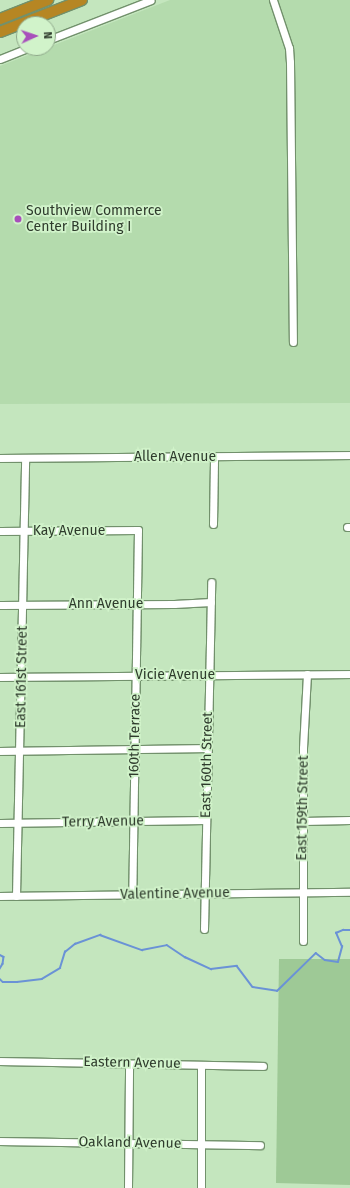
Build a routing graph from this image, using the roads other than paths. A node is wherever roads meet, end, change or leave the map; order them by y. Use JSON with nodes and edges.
{"nodes":[{"id":1,"x":48,"y":0,"type":"edge"},
{"id":2,"x":82,"y":0,"type":"edge"},
{"id":3,"x":151,"y":0,"type":"edge"},
{"id":4,"x":273,"y":0,"type":"edge"},
{"id":5,"x":0,"y":19,"type":"edge"},
{"id":6,"x":0,"y":32,"type":"edge"},
{"id":7,"x":56,"y":37,"type":"edge"},
{"id":8,"x":16,"y":52,"type":"edge"},
{"id":9,"x":0,"y":58,"type":"edge"},
{"id":10,"x":294,"y":342,"type":"dead end"},
{"id":11,"x":350,"y":455,"type":"edge"},
{"id":12,"x":214,"y":457,"type":"junction"},
{"id":13,"x":0,"y":458,"type":"edge"},
{"id":14,"x":26,"y":458,"type":"junction"},
{"id":15,"x":213,"y":524,"type":"dead end"},
{"id":16,"x":138,"y":530,"type":"joint"},
{"id":17,"x":0,"y":531,"type":"edge"},
{"id":18,"x":24,"y":531,"type":"junction"},
{"id":19,"x":211,"y":582,"type":"dead end"},
{"id":20,"x":211,"y":602,"type":"junction"},
{"id":21,"x":23,"y":604,"type":"junction"},
{"id":22,"x":138,"y":604,"type":"junction"},
{"id":23,"x":0,"y":605,"type":"edge"},
{"id":24,"x":307,"y":674,"type":"junction"},
{"id":25,"x":350,"y":674,"type":"edge"},
{"id":26,"x":209,"y":675,"type":"junction"},
{"id":27,"x":136,"y":676,"type":"junction"},
{"id":28,"x":0,"y":677,"type":"edge"},
{"id":29,"x":22,"y":677,"type":"junction"},
{"id":30,"x":208,"y":748,"type":"junction"},
{"id":31,"x":134,"y":749,"type":"junction"},
{"id":32,"x":20,"y":750,"type":"junction"},
{"id":33,"x":0,"y":751,"type":"edge"},
{"id":34,"x":206,"y":820,"type":"junction"},
{"id":35,"x":350,"y":820,"type":"edge"},
{"id":36,"x":133,"y":821,"type":"junction"},
{"id":37,"x":303,"y":821,"type":"junction"},
{"id":38,"x":18,"y":823,"type":"junction"},
{"id":39,"x":0,"y":824,"type":"edge"},
{"id":40,"x":350,"y":892,"type":"edge"},
{"id":41,"x":302,"y":893,"type":"junction"},
{"id":42,"x":204,"y":894,"type":"junction"},
{"id":43,"x":132,"y":895,"type":"junction"},
{"id":44,"x":0,"y":896,"type":"edge"},
{"id":45,"x":16,"y":896,"type":"junction"},
{"id":46,"x":204,"y":929,"type":"dead end"},
{"id":47,"x":303,"y":941,"type":"dead end"},
{"id":48,"x":0,"y":1061,"type":"edge"},
{"id":49,"x":129,"y":1064,"type":"junction"},
{"id":50,"x":201,"y":1065,"type":"junction"},
{"id":51,"x":263,"y":1066,"type":"dead end"},
{"id":52,"x":0,"y":1141,"type":"edge"},
{"id":53,"x":128,"y":1143,"type":"junction"},
{"id":54,"x":201,"y":1144,"type":"junction"},
{"id":55,"x":260,"y":1145,"type":"dead end"},
{"id":56,"x":128,"y":1188,"type":"edge"},
{"id":57,"x":201,"y":1188,"type":"edge"}],
"edges":[{"from":1,"to":5,"type":"highway"},
{"from":2,"to":6,"type":"highway"},
{"from":3,"to":7,"type":"street"},
{"from":4,"to":10,"type":"street"},
{"from":8,"to":9,"type":"street"},
{"from":11,"to":12,"type":"street","name":"Allen Avenue"},
{"from":12,"to":14,"type":"street","name":"Allen Avenue"},
{"from":12,"to":15,"type":"street"},
{"from":13,"to":14,"type":"street","name":"Allen Avenue"},
{"from":14,"to":18,"type":"street","name":"East 161st Street"},
{"from":16,"to":18,"type":"street","name":"Kay Avenue"},
{"from":16,"to":22,"type":"street","name":"160th Terrace"},
{"from":17,"to":18,"type":"street","name":"Kay Avenue"},
{"from":18,"to":21,"type":"street","name":"East 161st Street"},
{"from":19,"to":20,"type":"street","name":"East 160th Street"},
{"from":20,"to":22,"type":"street","name":"Ann Avenue"},
{"from":20,"to":26,"type":"street","name":"East 160th Street"},
{"from":21,"to":22,"type":"street","name":"Ann Avenue"},
{"from":21,"to":23,"type":"street","name":"Ann Avenue"},
{"from":21,"to":29,"type":"street","name":"East 161st Street"},
{"from":22,"to":27,"type":"street","name":"160th Terrace"},
{"from":24,"to":25,"type":"street","name":"Vicie Avenue"},
{"from":24,"to":26,"type":"street","name":"Vicie Avenue"},
{"from":24,"to":37,"type":"street","name":"East 159th Street"},
{"from":26,"to":27,"type":"street","name":"Vicie Avenue"},
{"from":26,"to":30,"type":"street","name":"East 160th Street"},
{"from":27,"to":29,"type":"street","name":"Vicie Avenue"},
{"from":27,"to":31,"type":"street","name":"160th Terrace"},
{"from":28,"to":29,"type":"street","name":"Vicie Avenue"},
{"from":29,"to":32,"type":"street","name":"East 161st Street"},
{"from":30,"to":31,"type":"street"},
{"from":30,"to":34,"type":"street","name":"East 160th Street"},
{"from":31,"to":32,"type":"street"},
{"from":31,"to":36,"type":"street","name":"160th Terrace"},
{"from":32,"to":33,"type":"street"},
{"from":32,"to":38,"type":"street","name":"East 161st Street"},
{"from":34,"to":36,"type":"street","name":"Terry Avenue"},
{"from":34,"to":42,"type":"street","name":"East 160th Street"},
{"from":35,"to":37,"type":"street"},
{"from":36,"to":38,"type":"street","name":"Terry Avenue"},
{"from":36,"to":43,"type":"street","name":"160th Terrace"},
{"from":37,"to":41,"type":"street","name":"East 159th Street"},
{"from":38,"to":39,"type":"street","name":"Terry Avenue"},
{"from":38,"to":45,"type":"street","name":"East 161st Street"},
{"from":40,"to":41,"type":"street","name":"Valentine Avenue"},
{"from":41,"to":42,"type":"street","name":"Valentine Avenue"},
{"from":41,"to":47,"type":"street","name":"East 159th Street"},
{"from":42,"to":43,"type":"street","name":"Valentine Avenue"},
{"from":42,"to":46,"type":"street","name":"East 160th Street"},
{"from":43,"to":45,"type":"street","name":"Valentine Avenue"},
{"from":44,"to":45,"type":"street","name":"Valentine Avenue"},
{"from":48,"to":49,"type":"street","name":"Eastern Avenue"},
{"from":49,"to":50,"type":"street","name":"Eastern Avenue"},
{"from":49,"to":53,"type":"street"},
{"from":50,"to":51,"type":"street","name":"Eastern Avenue"},
{"from":50,"to":54,"type":"street"},
{"from":52,"to":53,"type":"street","name":"Oakland Avenue"},
{"from":53,"to":54,"type":"street","name":"Oakland Avenue"},
{"from":53,"to":56,"type":"street"},
{"from":54,"to":55,"type":"street","name":"Oakland Avenue"},
{"from":54,"to":57,"type":"street"}]}
